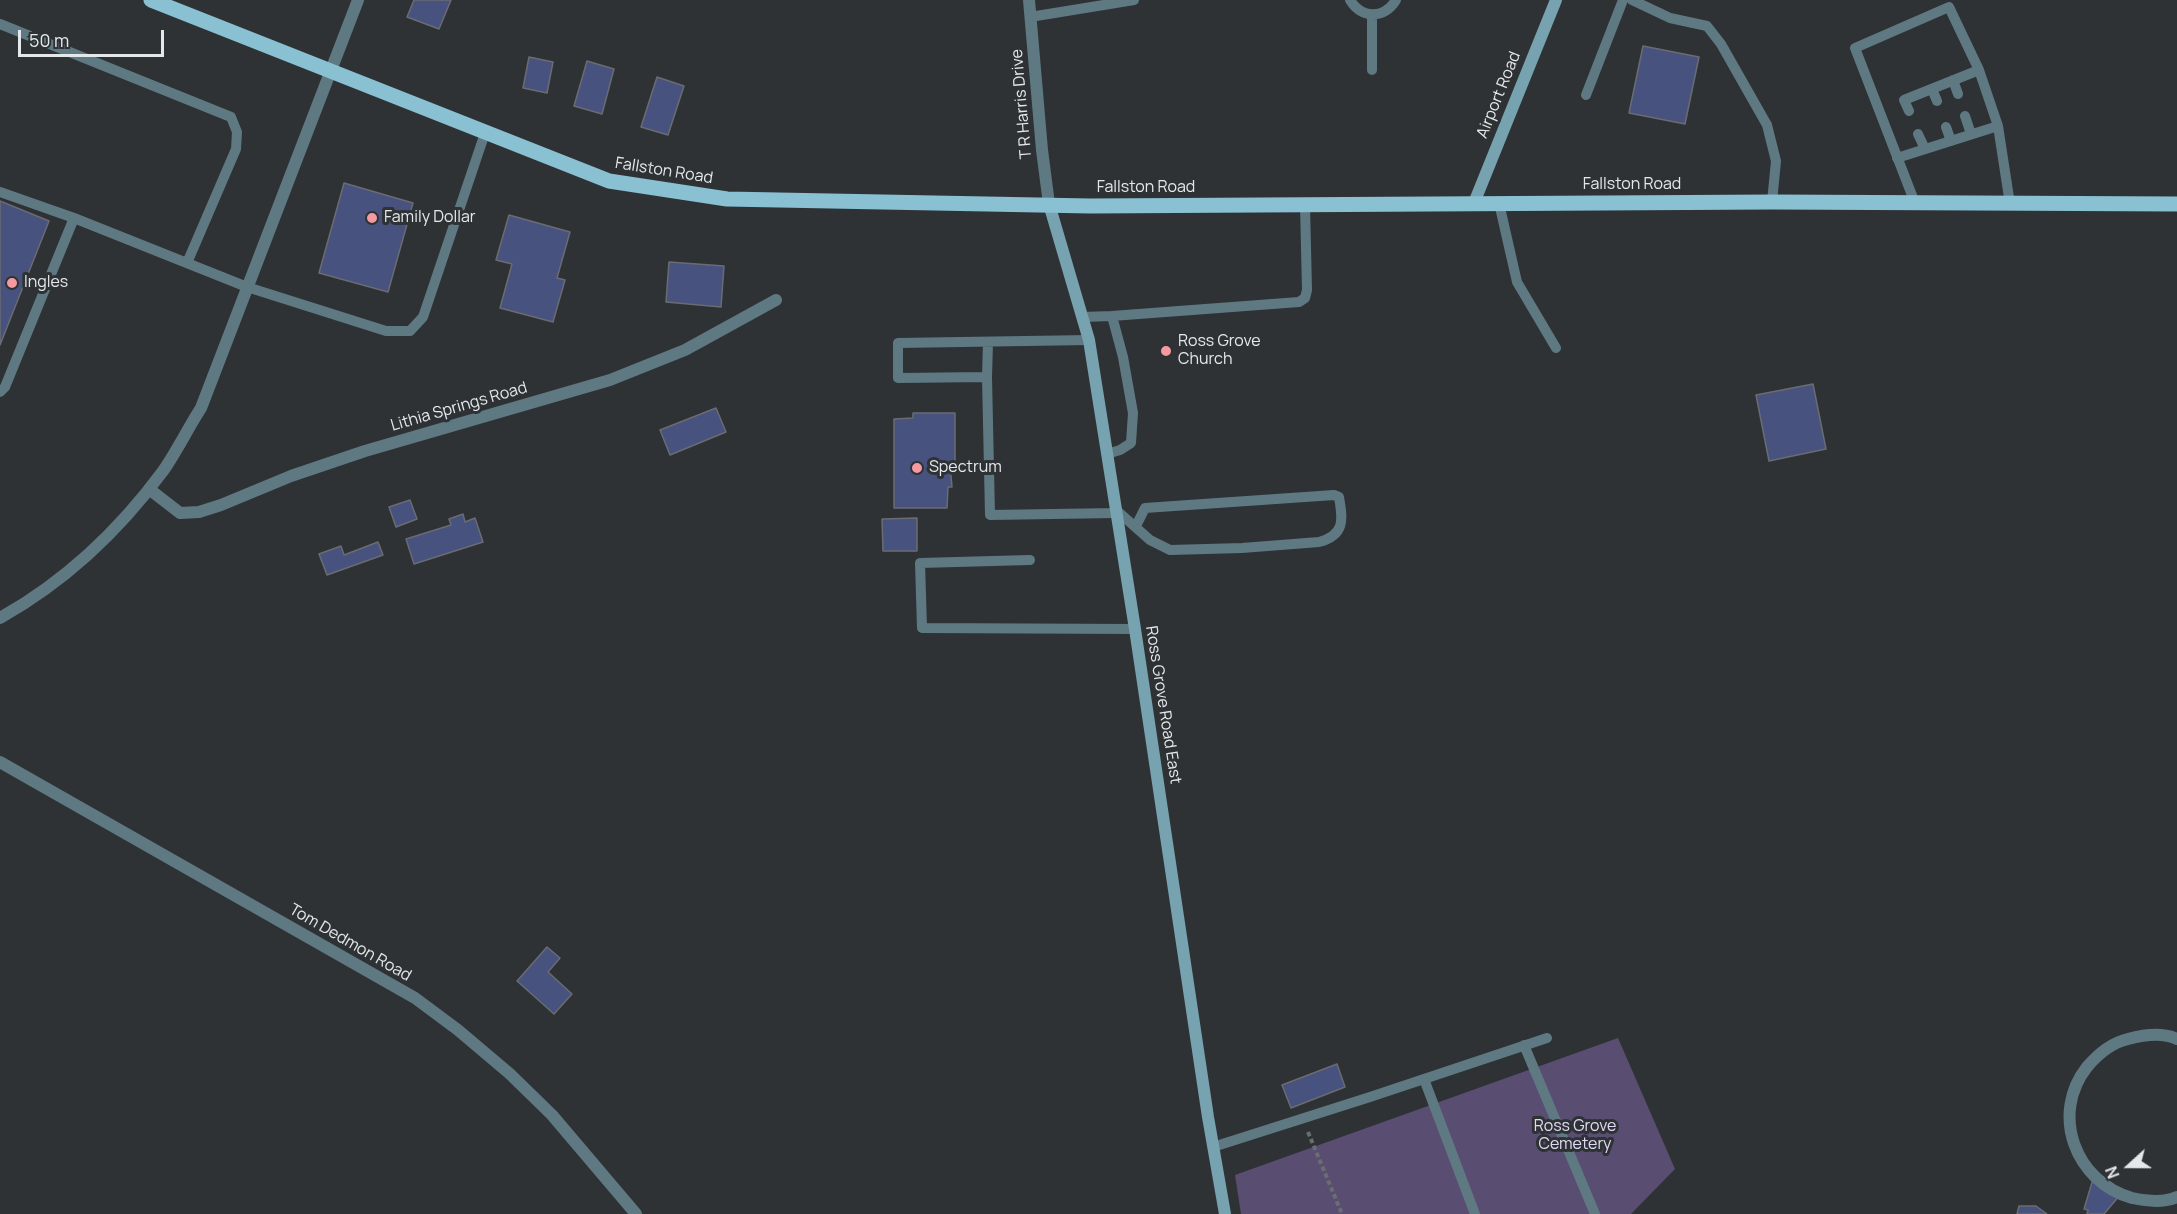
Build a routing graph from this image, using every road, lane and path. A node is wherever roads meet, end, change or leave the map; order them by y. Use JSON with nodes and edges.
{"nodes":[{"id":1,"x":151,"y":0,"type":"edge"},
{"id":2,"x":358,"y":0,"type":"edge"},
{"id":3,"x":1029,"y":0,"type":"edge"},
{"id":4,"x":1134,"y":0,"type":"edge"},
{"id":5,"x":1350,"y":0,"type":"edge"},
{"id":6,"x":1396,"y":0,"type":"edge"},
{"id":7,"x":1556,"y":0,"type":"edge"},
{"id":8,"x":1623,"y":0,"type":"edge"},
{"id":9,"x":1632,"y":0,"type":"edge"},
{"id":10,"x":1372,"y":15,"type":"junction"},
{"id":11,"x":1030,"y":16,"type":"junction"},
{"id":12,"x":0,"y":24,"type":"edge"},
{"id":13,"x":331,"y":70,"type":"junction"},
{"id":14,"x":1372,"y":70,"type":"dead end"},
{"id":15,"x":1979,"y":70,"type":"junction"},
{"id":16,"x":1953,"y":80,"type":"junction"},
{"id":17,"x":1932,"y":89,"type":"junction"},
{"id":18,"x":1958,"y":94,"type":"dead end"},
{"id":19,"x":1586,"y":95,"type":"dead end"},
{"id":20,"x":1937,"y":101,"type":"dead end"},
{"id":21,"x":1909,"y":111,"type":"dead end"},
{"id":22,"x":1965,"y":116,"type":"dead end"},
{"id":23,"x":1998,"y":126,"type":"junction"},
{"id":24,"x":1946,"y":127,"type":"dead end"},
{"id":25,"x":485,"y":133,"type":"junction"},
{"id":26,"x":1918,"y":134,"type":"dead end"},
{"id":27,"x":1971,"y":134,"type":"junction"},
{"id":28,"x":1951,"y":141,"type":"junction"},
{"id":29,"x":1925,"y":149,"type":"junction"},
{"id":30,"x":1897,"y":158,"type":"junction"},
{"id":31,"x":0,"y":192,"type":"edge"},
{"id":32,"x":1772,"y":202,"type":"junction"},
{"id":33,"x":1474,"y":203,"type":"junction"},
{"id":34,"x":1499,"y":203,"type":"junction"},
{"id":35,"x":1915,"y":203,"type":"junction"},
{"id":36,"x":1049,"y":204,"type":"junction"},
{"id":37,"x":2010,"y":204,"type":"junction"},
{"id":38,"x":2177,"y":204,"type":"edge"},
{"id":39,"x":1305,"y":205,"type":"junction"},
{"id":40,"x":74,"y":218,"type":"junction"},
{"id":41,"x":187,"y":263,"type":"junction"},
{"id":42,"x":247,"y":286,"type":"junction"},
{"id":43,"x":776,"y":300,"type":"dead end"},
{"id":44,"x":1112,"y":316,"type":"junction"},
{"id":45,"x":1082,"y":317,"type":"junction"},
{"id":46,"x":1089,"y":340,"type":"junction"},
{"id":47,"x":988,"y":342,"type":"junction"},
{"id":48,"x":1556,"y":348,"type":"dead end"},
{"id":49,"x":987,"y":377,"type":"junction"},
{"id":50,"x":0,"y":392,"type":"edge"},
{"id":51,"x":1107,"y":454,"type":"junction"},
{"id":52,"x":149,"y":489,"type":"junction"},
{"id":53,"x":1116,"y":511,"type":"junction"},
{"id":54,"x":1136,"y":526,"type":"junction"},
{"id":55,"x":1030,"y":560,"type":"dead end"},
{"id":56,"x":0,"y":618,"type":"edge"},
{"id":57,"x":1135,"y":629,"type":"junction"},
{"id":58,"x":0,"y":762,"type":"edge"},
{"id":59,"x":1547,"y":1038,"type":"dead end"},
{"id":60,"x":2177,"y":1039,"type":"edge"},
{"id":61,"x":1524,"y":1045,"type":"junction"},
{"id":62,"x":1424,"y":1079,"type":"junction"},
{"id":63,"x":1314,"y":1146,"type":"dead end"},
{"id":64,"x":1213,"y":1147,"type":"junction"},
{"id":65,"x":2177,"y":1197,"type":"edge"},
{"id":66,"x":636,"y":1214,"type":"edge"},
{"id":67,"x":1225,"y":1214,"type":"edge"},
{"id":68,"x":1342,"y":1214,"type":"edge"},
{"id":69,"x":1475,"y":1214,"type":"edge"},
{"id":70,"x":1595,"y":1214,"type":"edge"}],
"edges":[{"from":1,"to":13,"type":"main road","name":"Fallston Road"},
{"from":2,"to":13,"type":"street"},
{"from":3,"to":11,"type":"street","name":"T R Harris Drive"},
{"from":4,"to":11,"type":"lane"},
{"from":5,"to":10,"type":"lane"},
{"from":6,"to":10,"type":"lane"},
{"from":7,"to":33,"type":"street","name":"Airport Road"},
{"from":8,"to":19,"type":"lane"},
{"from":9,"to":32,"type":"lane"},
{"from":10,"to":14,"type":"lane"},
{"from":11,"to":36,"type":"street","name":"T R Harris Drive"},
{"from":12,"to":41,"type":"lane"},
{"from":13,"to":25,"type":"main road","name":"Fallston Road"},
{"from":13,"to":42,"type":"street"},
{"from":15,"to":16,"type":"lane"},
{"from":15,"to":23,"type":"lane"},
{"from":15,"to":30,"type":"lane"},
{"from":16,"to":17,"type":"lane"},
{"from":16,"to":18,"type":"lane"},
{"from":17,"to":20,"type":"lane"},
{"from":17,"to":21,"type":"lane"},
{"from":22,"to":27,"type":"lane"},
{"from":23,"to":27,"type":"lane"},
{"from":23,"to":37,"type":"lane"},
{"from":24,"to":28,"type":"lane"},
{"from":25,"to":36,"type":"main road","name":"Fallston Road"},
{"from":25,"to":42,"type":"lane"},
{"from":26,"to":29,"type":"lane"},
{"from":27,"to":28,"type":"lane"},
{"from":28,"to":29,"type":"lane"},
{"from":29,"to":30,"type":"lane"},
{"from":30,"to":35,"type":"lane"},
{"from":31,"to":40,"type":"lane"},
{"from":32,"to":34,"type":"main road","name":"Fallston Road"},
{"from":32,"to":35,"type":"main road","name":"Fallston Road"},
{"from":33,"to":34,"type":"main road","name":"Fallston Road"},
{"from":33,"to":39,"type":"main road","name":"Fallston Road"},
{"from":34,"to":48,"type":"lane"},
{"from":35,"to":37,"type":"main road","name":"Fallston Road"},
{"from":36,"to":39,"type":"main road","name":"Fallston Road"},
{"from":36,"to":45,"type":"street","name":"Ross Grove Road East"},
{"from":37,"to":38,"type":"main road","name":"Fallston Road"},
{"from":39,"to":44,"type":"lane"},
{"from":40,"to":41,"type":"lane"},
{"from":40,"to":50,"type":"lane"},
{"from":41,"to":42,"type":"lane"},
{"from":42,"to":52,"type":"street"},
{"from":43,"to":52,"type":"street","name":"Lithia Springs Road"},
{"from":44,"to":45,"type":"lane"},
{"from":44,"to":51,"type":"lane"},
{"from":45,"to":46,"type":"street","name":"Ross Grove Road East"},
{"from":46,"to":47,"type":"lane"},
{"from":46,"to":51,"type":"street","name":"Ross Grove Road East"},
{"from":47,"to":49,"type":"lane"},
{"from":47,"to":49,"type":"lane"},
{"from":49,"to":53,"type":"lane"},
{"from":51,"to":53,"type":"street","name":"Ross Grove Road East"},
{"from":52,"to":56,"type":"street"},
{"from":53,"to":54,"type":"lane"},
{"from":53,"to":57,"type":"street","name":"Ross Grove Road East"},
{"from":54,"to":54,"type":"lane"},
{"from":55,"to":57,"type":"lane"},
{"from":57,"to":64,"type":"street","name":"Ross Grove Road East"},
{"from":58,"to":66,"type":"street","name":"Tom Dedmon Road"},
{"from":59,"to":61,"type":"lane"},
{"from":60,"to":65,"type":"street"},
{"from":61,"to":62,"type":"lane"},
{"from":61,"to":70,"type":"lane"},
{"from":62,"to":64,"type":"lane"},
{"from":62,"to":69,"type":"lane"},
{"from":63,"to":68,"type":"path"},
{"from":64,"to":67,"type":"street","name":"Ross Grove Road East"}]}
